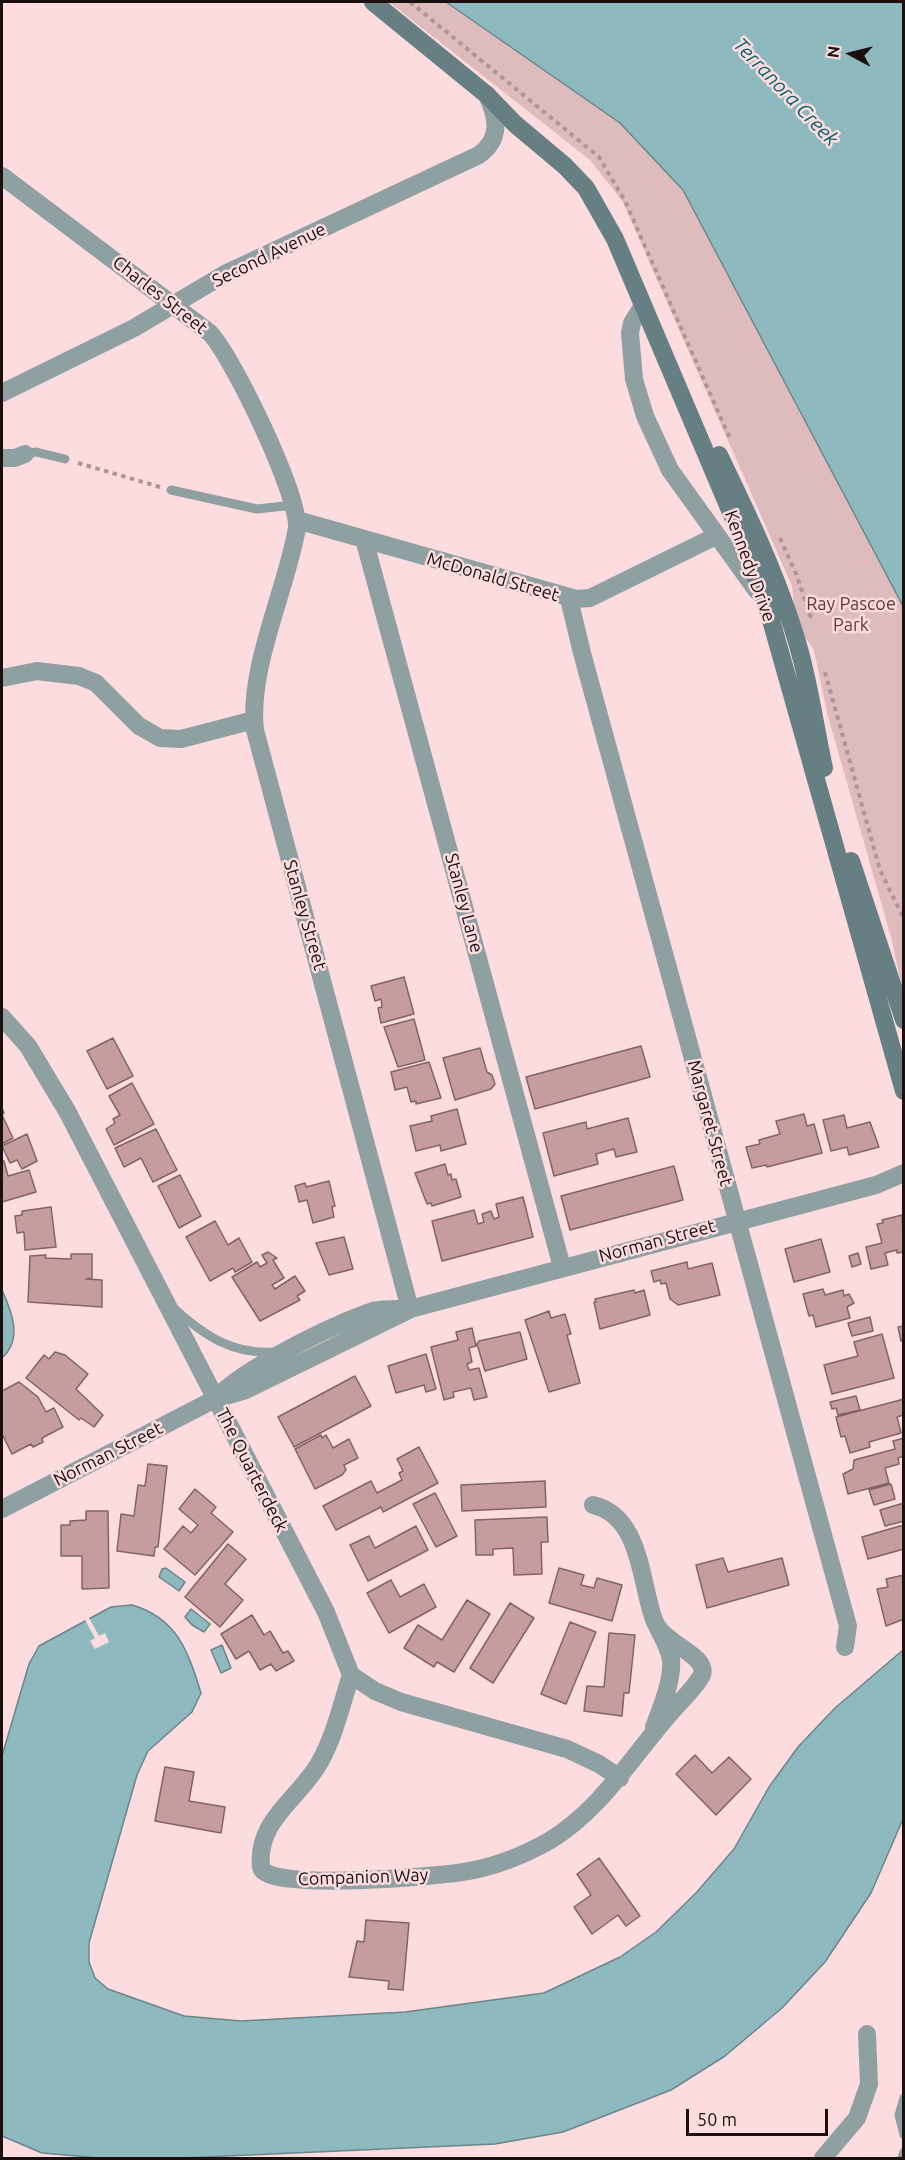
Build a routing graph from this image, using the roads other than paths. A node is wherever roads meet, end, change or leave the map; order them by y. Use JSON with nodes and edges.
{"nodes":[{"id":1,"x":373,"y":2,"type":"edge"},
{"id":2,"x":488,"y":95,"type":"junction"},
{"id":3,"x":2,"y":176,"type":"edge"},
{"id":4,"x":175,"y":304,"type":"junction"},
{"id":5,"x":642,"y":307,"type":"junction"},
{"id":6,"x":2,"y":393,"type":"edge"},
{"id":7,"x":25,"y":454,"type":"joint"},
{"id":8,"x":2,"y":458,"type":"edge"},
{"id":9,"x":65,"y":459,"type":"road end"},
{"id":10,"x":171,"y":490,"type":"road end"},
{"id":11,"x":296,"y":512,"type":"junction"},
{"id":12,"x":716,"y":536,"type":"junction"},
{"id":13,"x":364,"y":539,"type":"junction"},
{"id":14,"x":569,"y":599,"type":"junction"},
{"id":15,"x":775,"y":634,"type":"junction"},
{"id":16,"x":2,"y":678,"type":"edge"},
{"id":17,"x":254,"y":720,"type":"junction"},
{"id":18,"x":2,"y":1017,"type":"edge"},
{"id":19,"x":903,"y":1019,"type":"edge"},
{"id":20,"x":903,"y":1027,"type":"edge"},
{"id":21,"x":903,"y":1091,"type":"edge"},
{"id":22,"x":903,"y":1173,"type":"edge"},
{"id":23,"x":736,"y":1221,"type":"junction"},
{"id":24,"x":562,"y":1267,"type":"junction"},
{"id":25,"x":162,"y":1296,"type":"junction"},
{"id":26,"x":410,"y":1309,"type":"junction"},
{"id":27,"x":288,"y":1351,"type":"junction"},
{"id":28,"x":215,"y":1399,"type":"junction"},
{"id":29,"x":593,"y":1505,"type":"dead end"},
{"id":30,"x":2,"y":1509,"type":"edge"},
{"id":31,"x":657,"y":1626,"type":"junction"},
{"id":32,"x":845,"y":1647,"type":"dead end"},
{"id":33,"x":351,"y":1675,"type":"junction"},
{"id":34,"x":643,"y":1747,"type":"junction"},
{"id":35,"x":620,"y":1778,"type":"junction"},
{"id":36,"x":867,"y":2034,"type":"dead end"},
{"id":37,"x":903,"y":2098,"type":"edge"},
{"id":38,"x":903,"y":2135,"type":"edge"},
{"id":39,"x":903,"y":2152,"type":"edge"},
{"id":40,"x":823,"y":2158,"type":"edge"},
{"id":41,"x":902,"y":2158,"type":"edge"}],
"edges":[{"from":1,"to":2,"type":"street","name":"Kennedy Drive"},
{"from":2,"to":4,"type":"street","name":"Second Avenue"},
{"from":2,"to":5,"type":"street","name":"Kennedy Drive"},
{"from":2,"to":19,"type":"street","name":"Kennedy Drive"},
{"from":3,"to":4,"type":"street","name":"Charles Street"},
{"from":4,"to":6,"type":"street","name":"Second Avenue"},
{"from":4,"to":11,"type":"street","name":"Charles Street"},
{"from":5,"to":12,"type":"street"},
{"from":5,"to":15,"type":"street","name":"Kennedy Drive"},
{"from":7,"to":8,"type":"street"},
{"from":7,"to":9,"type":"lane"},
{"from":10,"to":11,"type":"lane","name":"McDonald Street"},
{"from":11,"to":13,"type":"street","name":"McDonald Street"},
{"from":11,"to":17,"type":"street","name":"Stanley Street"},
{"from":12,"to":14,"type":"street","name":"McDonald Street"},
{"from":12,"to":15,"type":"street"},
{"from":13,"to":14,"type":"street","name":"McDonald Street"},
{"from":13,"to":24,"type":"street","name":"Stanley Lane"},
{"from":14,"to":23,"type":"street","name":"Margaret Street"},
{"from":15,"to":21,"type":"street","name":"Kennedy Drive"},
{"from":16,"to":17,"type":"street"},
{"from":17,"to":26,"type":"street","name":"Stanley Street"},
{"from":18,"to":25,"type":"street","name":"The Quarterdeck"},
{"from":19,"to":20,"type":"street","name":"Kennedy Drive"},
{"from":22,"to":23,"type":"street","name":"Norman Street"},
{"from":23,"to":24,"type":"street","name":"Norman Street"},
{"from":23,"to":32,"type":"street","name":"Margaret Street"},
{"from":24,"to":26,"type":"street","name":"Norman Street"},
{"from":25,"to":27,"type":"lane"},
{"from":25,"to":28,"type":"street","name":"The Quarterdeck"},
{"from":26,"to":27,"type":"street","name":"Norman Street"},
{"from":26,"to":28,"type":"street","name":"Norman Street"},
{"from":27,"to":28,"type":"street","name":"Norman Street"},
{"from":28,"to":30,"type":"street","name":"Norman Street"},
{"from":28,"to":33,"type":"street","name":"The Quarterdeck"},
{"from":29,"to":31,"type":"street","name":"Companion Way"},
{"from":31,"to":34,"type":"street","name":"Companion Way"},
{"from":31,"to":34,"type":"street","name":"Companion Way"},
{"from":33,"to":35,"type":"street"},
{"from":33,"to":35,"type":"street","name":"Companion Way"},
{"from":34,"to":35,"type":"street","name":"Companion Way"},
{"from":36,"to":40,"type":"street"},
{"from":37,"to":38,"type":"lane"},
{"from":39,"to":41,"type":"lane"}]}
